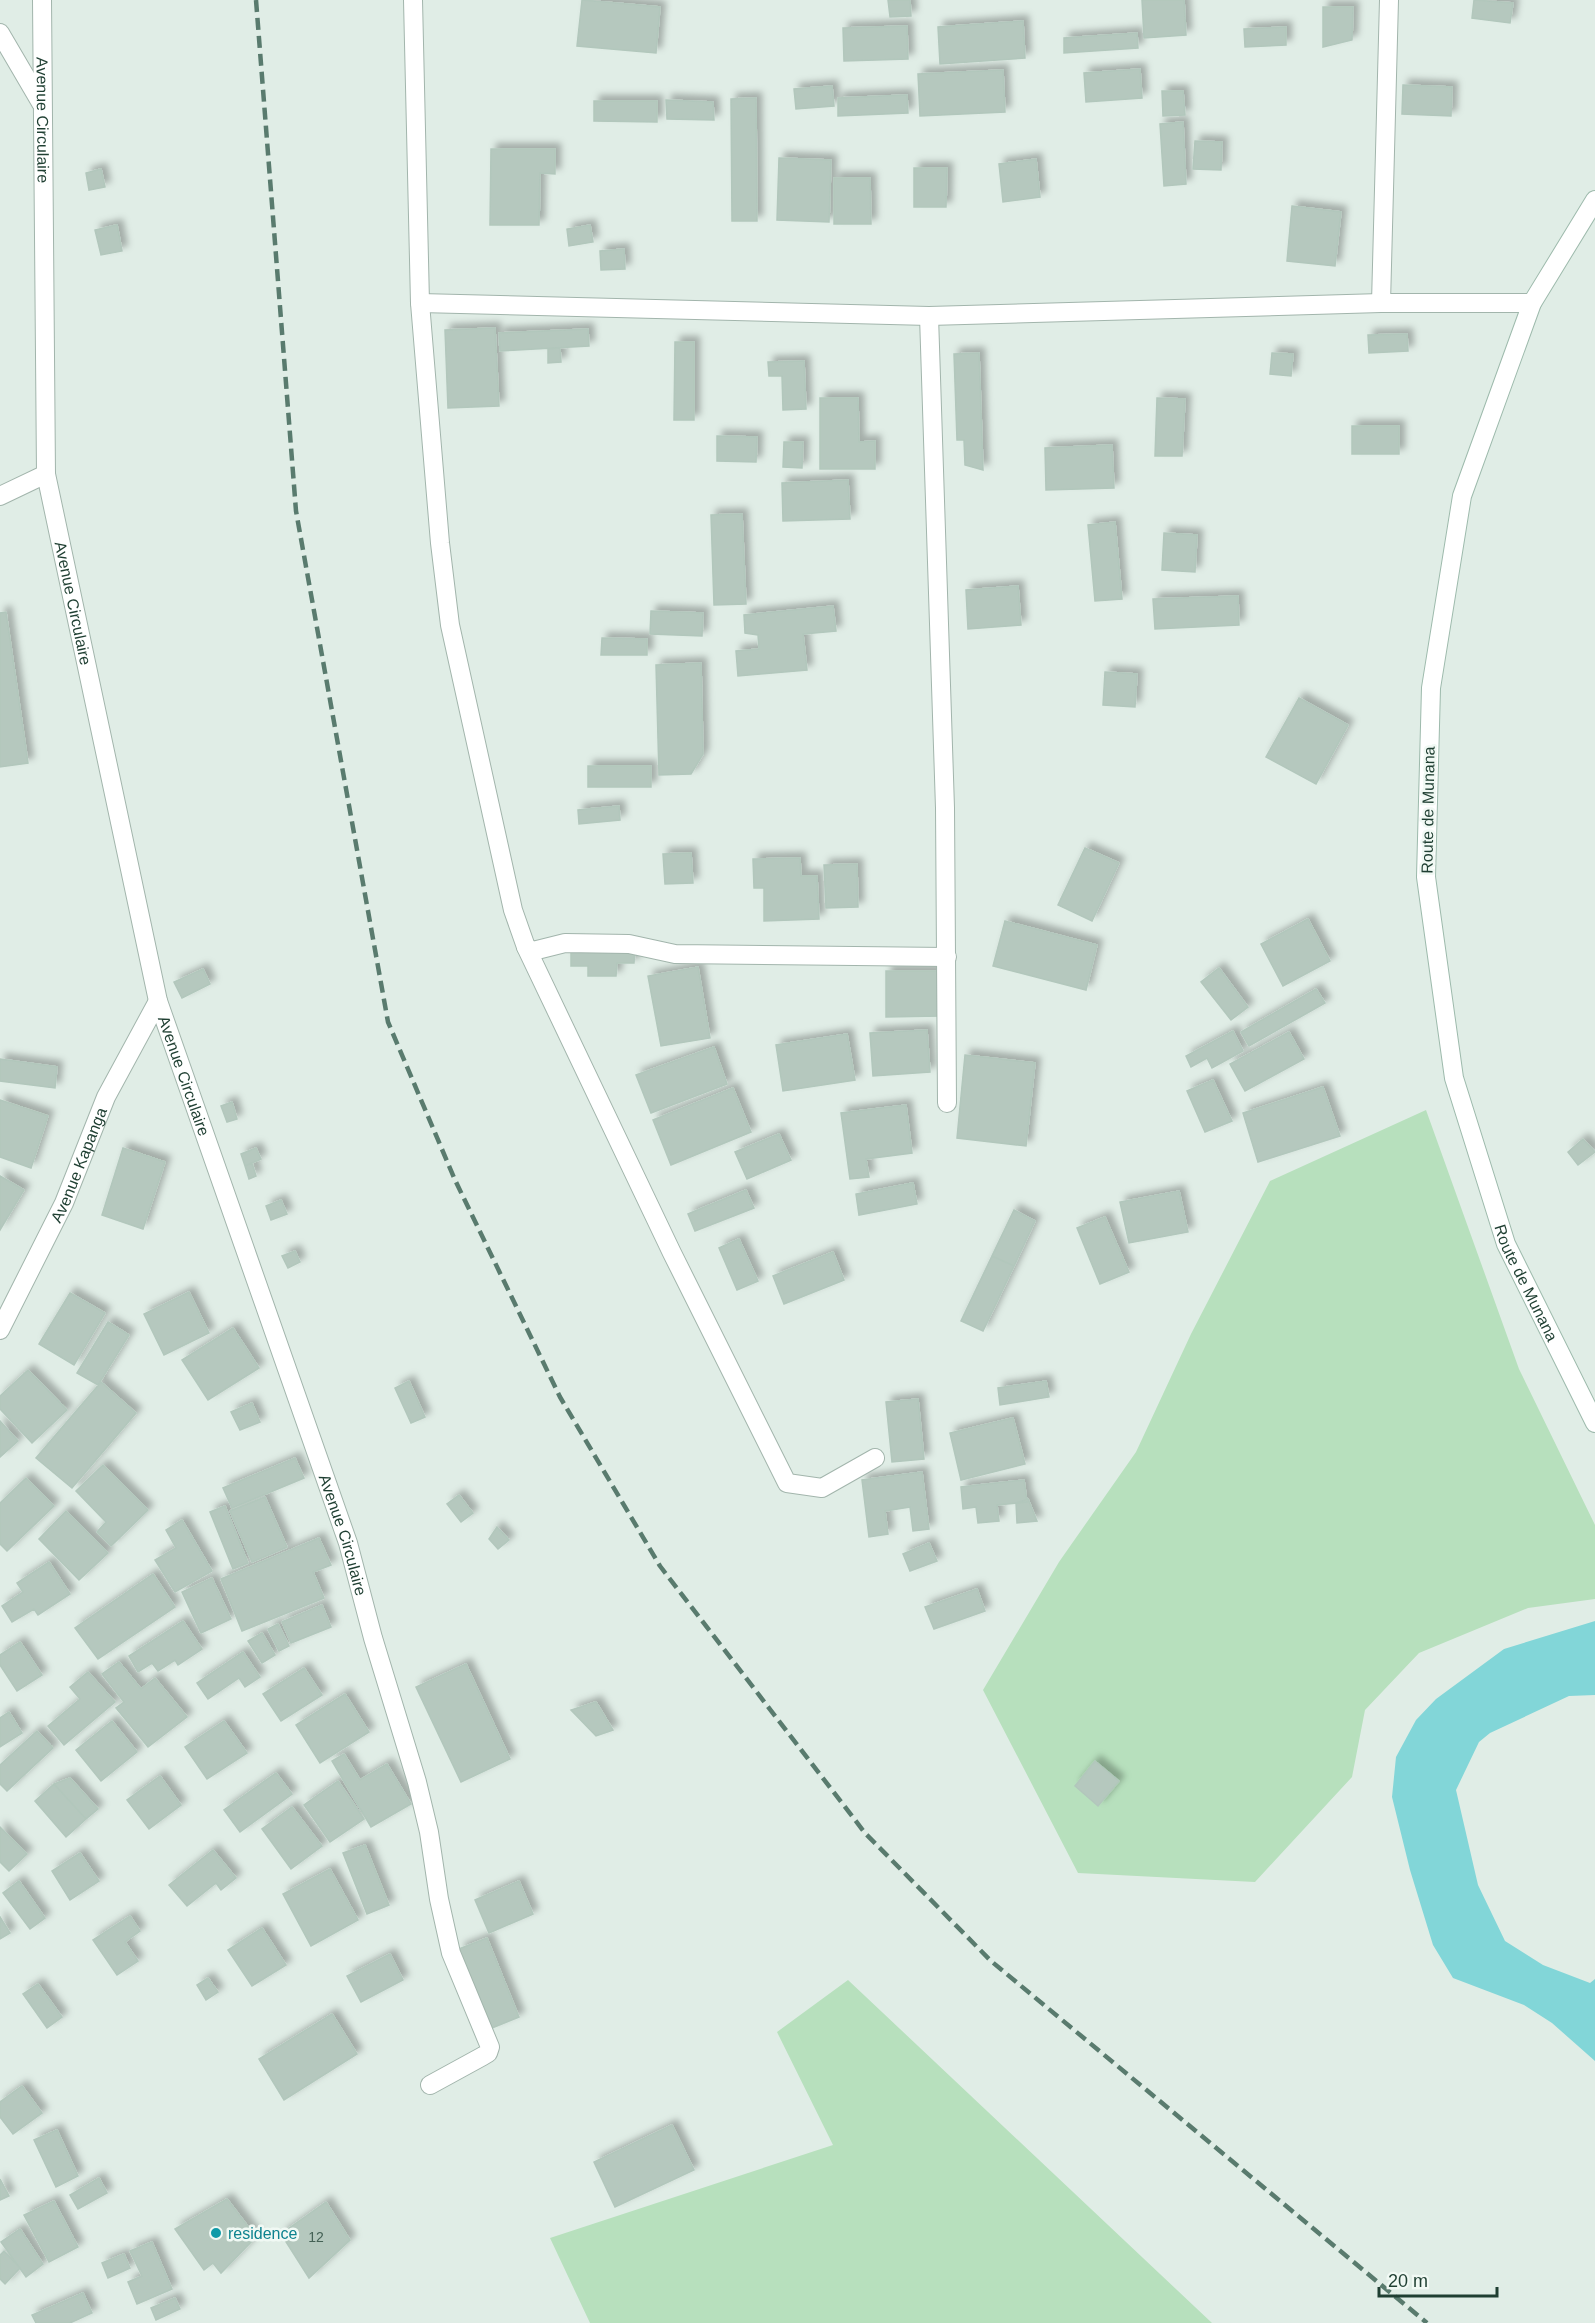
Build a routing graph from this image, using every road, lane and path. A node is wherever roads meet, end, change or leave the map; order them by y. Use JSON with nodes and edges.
{"nodes":[{"id":1,"x":42,"y":0,"type":"edge"},
{"id":2,"x":413,"y":0,"type":"edge"},
{"id":3,"x":1389,"y":0,"type":"edge"},
{"id":4,"x":0,"y":33,"type":"edge"},
{"id":5,"x":41,"y":103,"type":"junction"},
{"id":6,"x":1595,"y":200,"type":"edge"},
{"id":7,"x":420,"y":303,"type":"junction"},
{"id":8,"x":1381,"y":303,"type":"junction"},
{"id":9,"x":1532,"y":303,"type":"junction"},
{"id":10,"x":929,"y":316,"type":"junction"},
{"id":11,"x":46,"y":474,"type":"junction"},
{"id":12,"x":0,"y":496,"type":"edge"},
{"id":13,"x":526,"y":947,"type":"junction"},
{"id":14,"x":947,"y":957,"type":"junction"},
{"id":15,"x":158,"y":1001,"type":"junction"},
{"id":16,"x":947,"y":1103,"type":"dead end"},
{"id":17,"x":0,"y":1330,"type":"edge"},
{"id":18,"x":1595,"y":1423,"type":"edge"},
{"id":19,"x":875,"y":1458,"type":"dead end"},
{"id":20,"x":430,"y":2085,"type":"dead end"}],
"edges":[{"from":1,"to":5,"type":"street","name":"Avenue Circulaire"},
{"from":2,"to":7,"type":"street"},
{"from":3,"to":8,"type":"street"},
{"from":4,"to":5,"type":"street"},
{"from":5,"to":11,"type":"street","name":"Avenue Circulaire"},
{"from":6,"to":9,"type":"street","name":"Route de Munana"},
{"from":7,"to":10,"type":"street"},
{"from":7,"to":13,"type":"street"},
{"from":8,"to":9,"type":"street"},
{"from":8,"to":10,"type":"street"},
{"from":9,"to":18,"type":"street","name":"Route de Munana"},
{"from":10,"to":14,"type":"street"},
{"from":11,"to":12,"type":"street"},
{"from":11,"to":15,"type":"street","name":"Avenue Circulaire"},
{"from":13,"to":14,"type":"street"},
{"from":13,"to":19,"type":"street"},
{"from":14,"to":16,"type":"street"},
{"from":15,"to":17,"type":"street","name":"Avenue Kapanga"},
{"from":15,"to":20,"type":"street","name":"Avenue Circulaire"}]}
